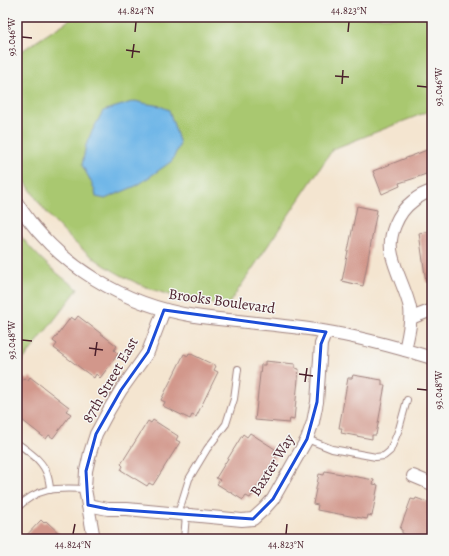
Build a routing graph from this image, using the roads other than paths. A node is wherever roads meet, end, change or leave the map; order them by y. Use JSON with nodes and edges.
{"nodes":[{"id":1,"x":432,"y":191,"type":"edge"},
{"id":2,"x":17,"y":203,"type":"edge"},
{"id":3,"x":164,"y":310,"type":"junction"},
{"id":4,"x":432,"y":310,"type":"edge"},
{"id":5,"x":411,"y":318,"type":"junction"},
{"id":6,"x":326,"y":332,"type":"junction"},
{"id":7,"x":405,"y":350,"type":"junction"},
{"id":8,"x":432,"y":358,"type":"edge"},
{"id":9,"x":238,"y":369,"type":"dead end"},
{"id":10,"x":407,"y":400,"type":"dead end"},
{"id":11,"x":307,"y":439,"type":"junction"},
{"id":12,"x":17,"y":444,"type":"edge"},
{"id":13,"x":413,"y":476,"type":"dead end"},
{"id":14,"x":432,"y":484,"type":"edge"},
{"id":15,"x":86,"y":489,"type":"junction"},
{"id":16,"x":50,"y":490,"type":"junction"},
{"id":17,"x":88,"y":505,"type":"junction"},
{"id":18,"x":17,"y":508,"type":"edge"},
{"id":19,"x":182,"y":514,"type":"junction"},
{"id":20,"x":94,"y":539,"type":"edge"},
{"id":21,"x":184,"y":539,"type":"edge"}],
"edges":[{"from":1,"to":5,"type":"street"},
{"from":2,"to":3,"type":"street","name":"Brooks Boulevard"},
{"from":3,"to":6,"type":"street","name":"Brooks Boulevard"},
{"from":3,"to":15,"type":"street","name":"87th Street East"},
{"from":4,"to":5,"type":"street"},
{"from":5,"to":7,"type":"street"},
{"from":6,"to":7,"type":"street","name":"Brooks Boulevard"},
{"from":6,"to":11,"type":"street","name":"Baxter Way"},
{"from":7,"to":8,"type":"street","name":"Brooks Boulevard"},
{"from":9,"to":19,"type":"lane"},
{"from":10,"to":11,"type":"lane"},
{"from":11,"to":19,"type":"street","name":"Baxter Way"},
{"from":12,"to":16,"type":"lane"},
{"from":13,"to":14,"type":"street"},
{"from":15,"to":16,"type":"lane"},
{"from":15,"to":17,"type":"street","name":"87th Street East"},
{"from":16,"to":18,"type":"lane"},
{"from":17,"to":19,"type":"street","name":"Baxter Way"},
{"from":17,"to":20,"type":"street","name":"87th Street East"},
{"from":19,"to":21,"type":"lane"}]}
